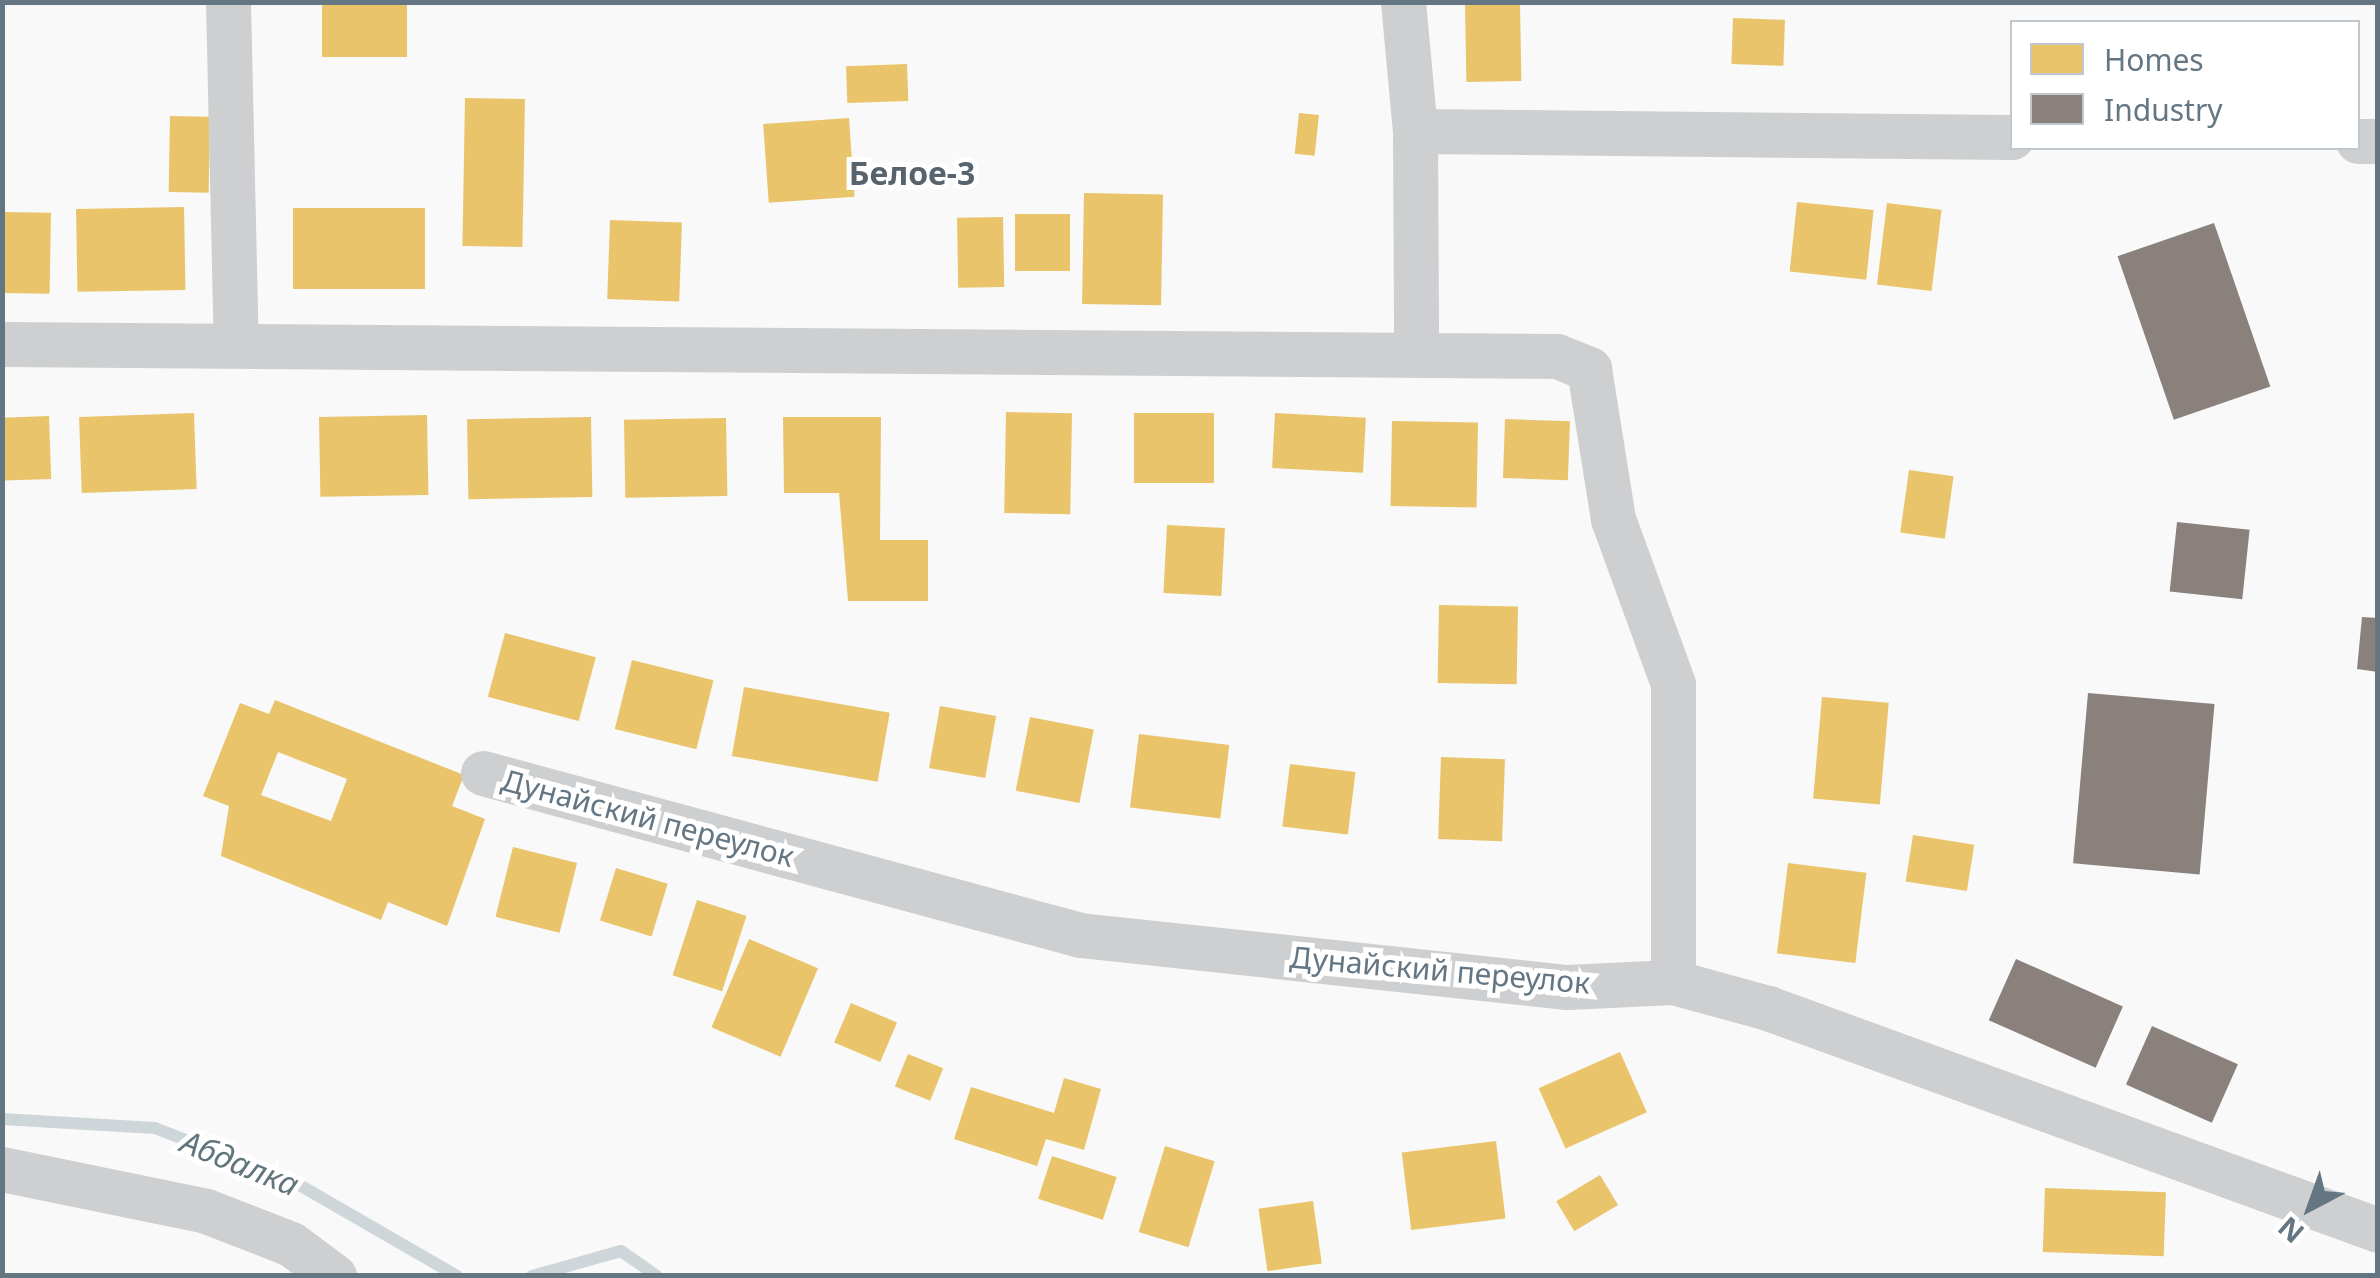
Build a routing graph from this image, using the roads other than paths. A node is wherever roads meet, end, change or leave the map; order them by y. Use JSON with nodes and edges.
{"nodes":[{"id":1,"x":228,"y":2,"type":"edge"},
{"id":2,"x":1403,"y":2,"type":"edge"},
{"id":3,"x":1415,"y":131,"type":"junction"},
{"id":4,"x":2010,"y":137,"type":"edge"},
{"id":5,"x":2,"y":344,"type":"edge"},
{"id":6,"x":236,"y":345,"type":"junction"},
{"id":7,"x":1416,"y":350,"type":"junction"},
{"id":8,"x":483,"y":774,"type":"dead end"},
{"id":9,"x":1673,"y":982,"type":"junction"},
{"id":10,"x":2,"y":1170,"type":"edge"},
{"id":11,"x":2378,"y":1230,"type":"edge"},
{"id":12,"x":334,"y":1276,"type":"edge"}],
"edges":[{"from":1,"to":6,"type":"street"},
{"from":2,"to":3,"type":"street"},
{"from":3,"to":4,"type":"street"},
{"from":3,"to":7,"type":"street"},
{"from":5,"to":6,"type":"street"},
{"from":6,"to":7,"type":"street"},
{"from":7,"to":9,"type":"street"},
{"from":8,"to":9,"type":"street","name":"Дунайский переулок"},
{"from":9,"to":11,"type":"street","name":"Дунайский переулок"},
{"from":10,"to":12,"type":"street"}]}
